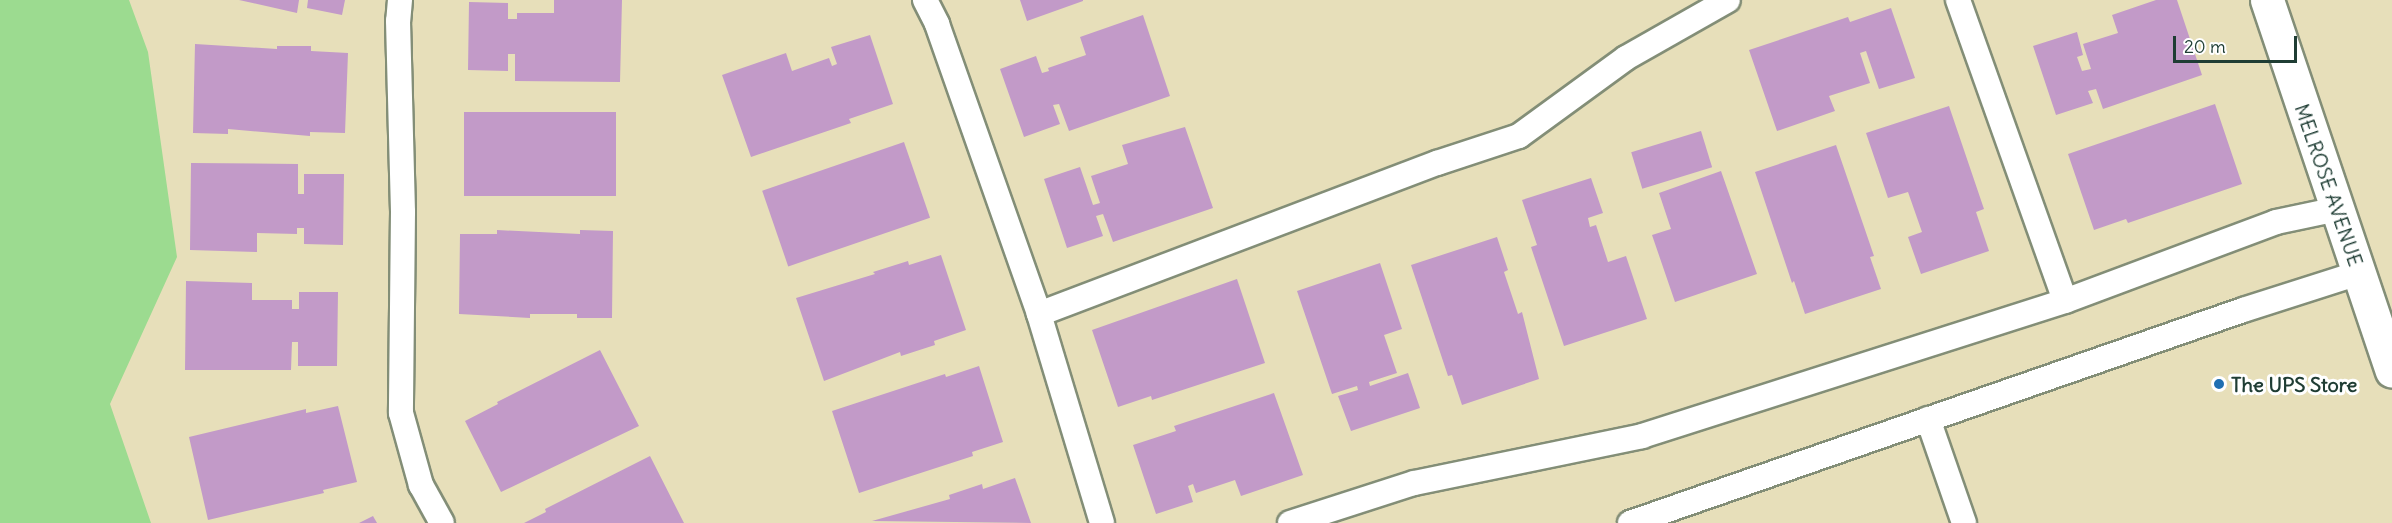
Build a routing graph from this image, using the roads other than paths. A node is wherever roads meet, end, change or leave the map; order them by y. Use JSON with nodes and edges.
{"nodes":[{"id":1,"x":400,"y":0,"type":"edge"},
{"id":2,"x":925,"y":0,"type":"edge"},
{"id":3,"x":1728,"y":0,"type":"edge"},
{"id":4,"x":1958,"y":0,"type":"edge"},
{"id":5,"x":2267,"y":0,"type":"edge"},
{"id":6,"x":2338,"y":209,"type":"junction"},
{"id":7,"x":2359,"y":273,"type":"junction"},
{"id":8,"x":2065,"y":301,"type":"junction"},
{"id":9,"x":1039,"y":314,"type":"junction"},
{"id":10,"x":2391,"y":362,"type":"edge"},
{"id":11,"x":1928,"y":419,"type":"junction"},
{"id":12,"x":442,"y":523,"type":"edge"},
{"id":13,"x":1102,"y":523,"type":"edge"},
{"id":14,"x":1290,"y":523,"type":"edge"},
{"id":15,"x":1630,"y":523,"type":"edge"},
{"id":16,"x":1964,"y":523,"type":"edge"}],
"edges":[{"from":1,"to":12,"type":"lane"},
{"from":2,"to":9,"type":"lane"},
{"from":3,"to":9,"type":"lane"},
{"from":4,"to":8,"type":"lane"},
{"from":5,"to":6,"type":"street","name":"MELROSE AVENUE"},
{"from":6,"to":7,"type":"street","name":"MELROSE AVENUE"},
{"from":6,"to":8,"type":"lane"},
{"from":7,"to":10,"type":"street","name":"MELROSE AVENUE"},
{"from":7,"to":11,"type":"lane"},
{"from":8,"to":14,"type":"lane"},
{"from":9,"to":13,"type":"lane"},
{"from":11,"to":15,"type":"lane"},
{"from":11,"to":16,"type":"lane"}]}
